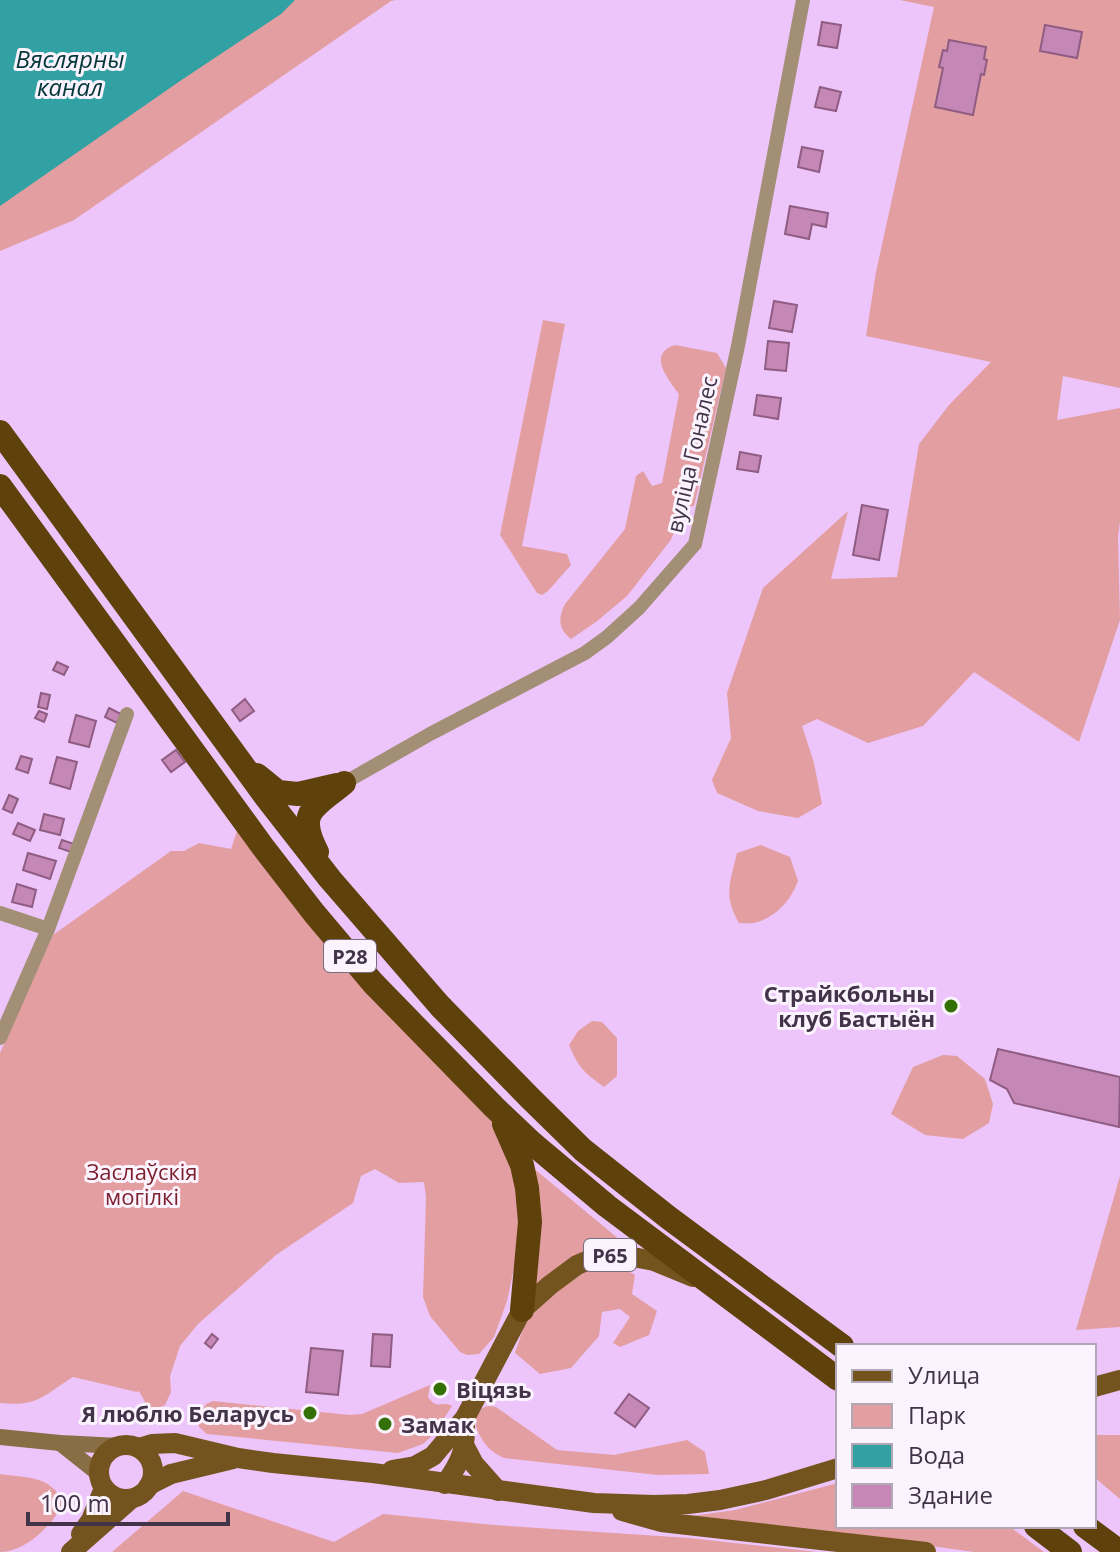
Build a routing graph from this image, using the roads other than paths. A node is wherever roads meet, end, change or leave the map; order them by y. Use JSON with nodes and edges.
{"nodes":[{"id":1,"x":803,"y":0,"type":"edge"},
{"id":2,"x":0,"y":432,"type":"edge"},
{"id":3,"x":0,"y":486,"type":"edge"},
{"id":4,"x":127,"y":714,"type":"dead end"},
{"id":5,"x":243,"y":764,"type":"junction"},
{"id":6,"x":344,"y":783,"type":"junction"},
{"id":7,"x":330,"y":879,"type":"junction"},
{"id":8,"x":0,"y":913,"type":"edge"},
{"id":9,"x":48,"y":929,"type":"junction"},
{"id":10,"x":0,"y":1038,"type":"edge"},
{"id":11,"x":495,"y":1108,"type":"junction"},
{"id":12,"x":711,"y":1285,"type":"junction"},
{"id":13,"x":522,"y":1310,"type":"junction"},
{"id":14,"x":839,"y":1344,"type":"edge"},
{"id":15,"x":836,"y":1378,"type":"edge"},
{"id":16,"x":1120,"y":1380,"type":"edge"},
{"id":17,"x":1096,"y":1386,"type":"edge"},
{"id":18,"x":465,"y":1418,"type":"junction"},
{"id":19,"x":0,"y":1437,"type":"edge"},
{"id":20,"x":60,"y":1443,"type":"junction"},
{"id":21,"x":464,"y":1445,"type":"junction"},
{"id":22,"x":129,"y":1447,"type":"junction"},
{"id":23,"x":433,"y":1456,"type":"junction"},
{"id":24,"x":238,"y":1458,"type":"junction"},
{"id":25,"x":836,"y":1469,"type":"edge"},
{"id":26,"x":373,"y":1473,"type":"junction"},
{"id":27,"x":102,"y":1483,"type":"junction"},
{"id":28,"x":445,"y":1484,"type":"junction"},
{"id":29,"x":149,"y":1485,"type":"junction"},
{"id":30,"x":498,"y":1491,"type":"junction"},
{"id":31,"x":131,"y":1499,"type":"junction"},
{"id":32,"x":594,"y":1503,"type":"junction"},
{"id":33,"x":1039,"y":1528,"type":"edge"},
{"id":34,"x":1088,"y":1528,"type":"edge"},
{"id":35,"x":70,"y":1552,"type":"edge"},
{"id":36,"x":926,"y":1552,"type":"edge"},
{"id":37,"x":1070,"y":1552,"type":"edge"},
{"id":38,"x":1120,"y":1552,"type":"edge"}],
"edges":[{"from":1,"to":6,"type":"street","name":"вуліца Гоналес"},
{"from":2,"to":5,"type":"highway","number":"Р28"},
{"from":3,"to":11,"type":"highway","number":"Р28"},
{"from":4,"to":9,"type":"street"},
{"from":5,"to":6,"type":"highway"},
{"from":5,"to":7,"type":"highway","number":"Р28"},
{"from":6,"to":7,"type":"highway"},
{"from":7,"to":14,"type":"highway","number":"Р28"},
{"from":8,"to":9,"type":"street"},
{"from":9,"to":10,"type":"street"},
{"from":11,"to":12,"type":"highway","number":"Р28"},
{"from":11,"to":13,"type":"highway","number":"Р65"},
{"from":12,"to":13,"type":"main road","number":"Р65"},
{"from":12,"to":15,"type":"highway","number":"Р28"},
{"from":13,"to":18,"type":"main road","number":"Р65"},
{"from":16,"to":17,"type":"main road"},
{"from":18,"to":21,"type":"main road","number":"Р65"},
{"from":18,"to":23,"type":"main road","number":"Р65"},
{"from":19,"to":20,"type":"main road"},
{"from":20,"to":22,"type":"main road"},
{"from":20,"to":27,"type":"main road"},
{"from":21,"to":28,"type":"main road","number":"Р65"},
{"from":21,"to":30,"type":"main road"},
{"from":22,"to":24,"type":"main road"},
{"from":22,"to":27,"type":"main road"},
{"from":22,"to":29,"type":"main road"},
{"from":23,"to":26,"type":"main road"},
{"from":23,"to":28,"type":"main road"},
{"from":24,"to":26,"type":"main road"},
{"from":24,"to":29,"type":"main road"},
{"from":25,"to":32,"type":"main road"},
{"from":26,"to":28,"type":"main road"},
{"from":27,"to":31,"type":"main road"},
{"from":27,"to":35,"type":"main road"},
{"from":28,"to":30,"type":"main road"},
{"from":29,"to":31,"type":"main road"},
{"from":30,"to":32,"type":"main road"},
{"from":31,"to":35,"type":"main road"},
{"from":32,"to":36,"type":"main road"},
{"from":33,"to":37,"type":"highway"},
{"from":34,"to":38,"type":"highway"}]}
